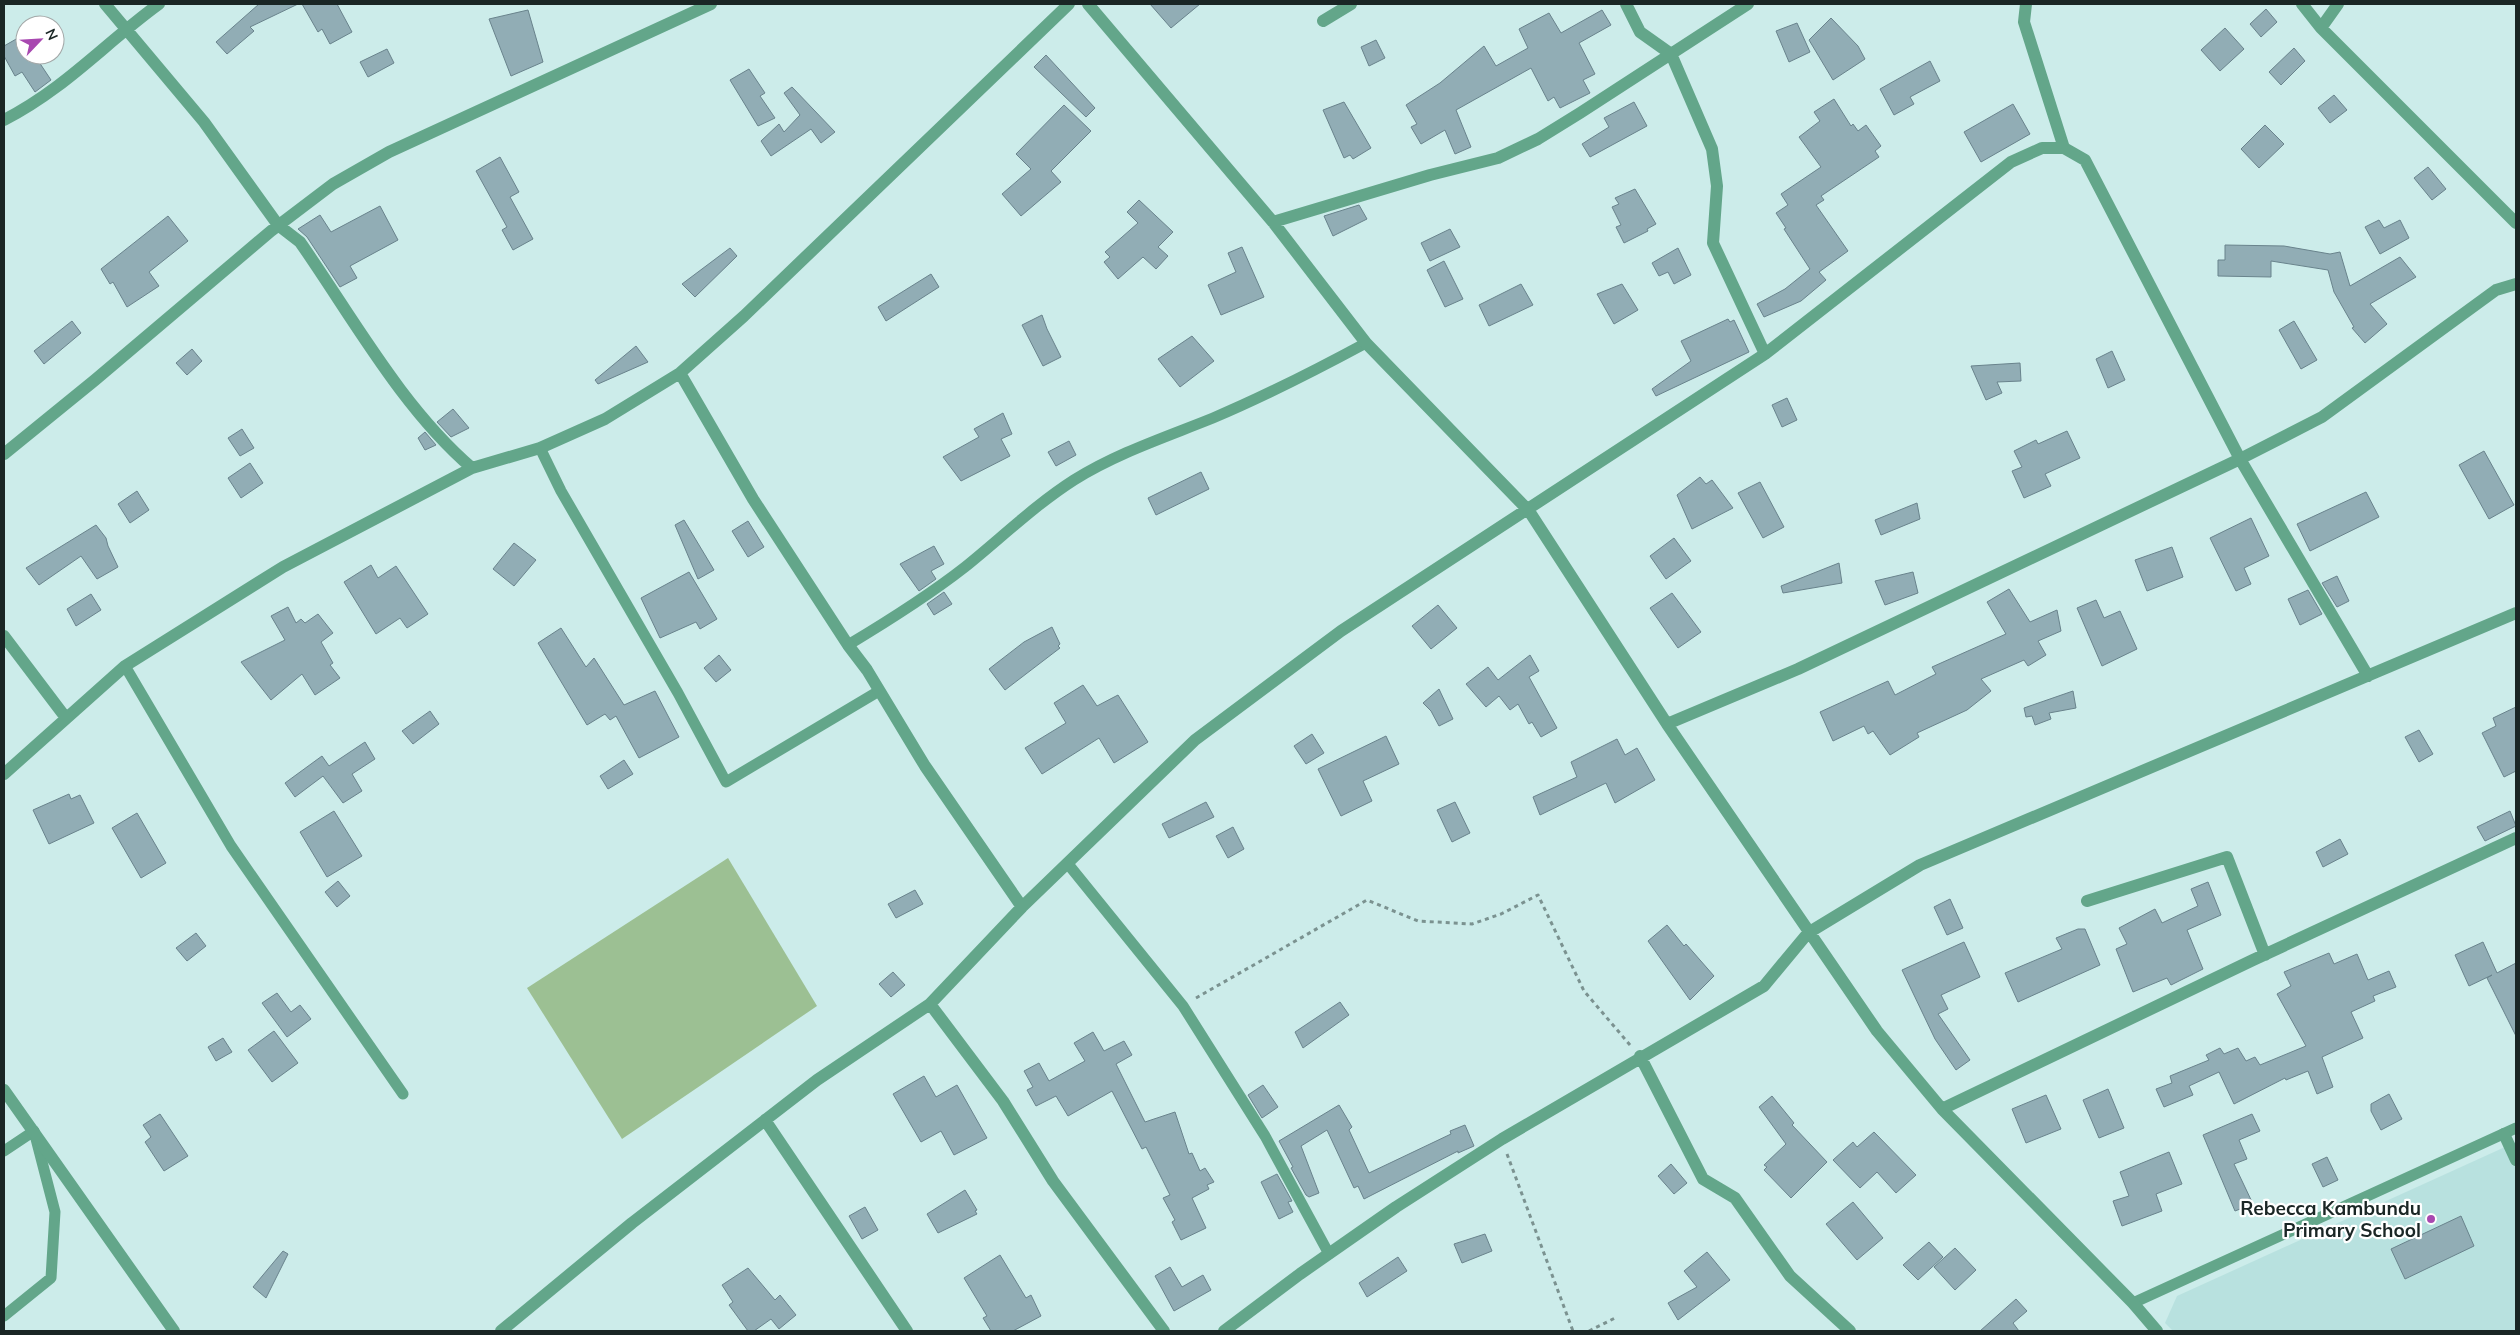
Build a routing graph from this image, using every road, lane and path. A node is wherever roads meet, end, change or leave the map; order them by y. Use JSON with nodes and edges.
{"nodes":[{"id":1,"x":105,"y":4,"type":"edge"},
{"id":2,"x":159,"y":4,"type":"edge"},
{"id":3,"x":711,"y":4,"type":"edge"},
{"id":4,"x":1069,"y":4,"type":"edge"},
{"id":5,"x":1088,"y":4,"type":"edge"},
{"id":6,"x":1351,"y":4,"type":"edge"},
{"id":7,"x":1626,"y":4,"type":"edge"},
{"id":8,"x":1748,"y":4,"type":"edge"},
{"id":9,"x":2026,"y":4,"type":"edge"},
{"id":10,"x":2302,"y":4,"type":"edge"},
{"id":11,"x":2338,"y":4,"type":"edge"},
{"id":12,"x":1323,"y":21,"type":"dead end"},
{"id":13,"x":2321,"y":28,"type":"junction"},
{"id":14,"x":125,"y":29,"type":"junction"},
{"id":15,"x":1671,"y":54,"type":"junction"},
{"id":16,"x":4,"y":120,"type":"edge"},
{"id":17,"x":2064,"y":148,"type":"junction"},
{"id":18,"x":1273,"y":222,"type":"junction"},
{"id":19,"x":2516,"y":223,"type":"edge"},
{"id":20,"x":278,"y":225,"type":"junction"},
{"id":21,"x":2516,"y":284,"type":"edge"},
{"id":22,"x":1366,"y":343,"type":"junction"},
{"id":23,"x":1765,"y":354,"type":"junction"},
{"id":24,"x":680,"y":373,"type":"junction"},
{"id":25,"x":540,"y":448,"type":"junction"},
{"id":26,"x":4,"y":454,"type":"edge"},
{"id":27,"x":2240,"y":459,"type":"junction"},
{"id":28,"x":472,"y":468,"type":"junction"},
{"id":29,"x":1529,"y":510,"type":"junction"},
{"id":30,"x":2516,"y":613,"type":"edge"},
{"id":31,"x":4,"y":636,"type":"edge"},
{"id":32,"x":848,"y":645,"type":"junction"},
{"id":33,"x":125,"y":666,"type":"junction"},
{"id":34,"x":2368,"y":676,"type":"junction"},
{"id":35,"x":879,"y":691,"type":"junction"},
{"id":36,"x":66,"y":718,"type":"junction"},
{"id":37,"x":1667,"y":724,"type":"junction"},
{"id":38,"x":4,"y":774,"type":"edge"},
{"id":39,"x":2516,"y":838,"type":"edge"},
{"id":40,"x":1068,"y":864,"type":"junction"},
{"id":41,"x":2087,"y":901,"type":"dead end"},
{"id":42,"x":1022,"y":906,"type":"junction"},
{"id":43,"x":1808,"y":933,"type":"junction"},
{"id":44,"x":2265,"y":955,"type":"junction"},
{"id":45,"x":930,"y":1004,"type":"junction"},
{"id":46,"x":1183,"y":1006,"type":"junction"},
{"id":47,"x":1640,"y":1056,"type":"junction"},
{"id":48,"x":4,"y":1090,"type":"edge"},
{"id":49,"x":403,"y":1094,"type":"dead end"},
{"id":50,"x":1942,"y":1109,"type":"junction"},
{"id":51,"x":765,"y":1120,"type":"junction"},
{"id":52,"x":2516,"y":1128,"type":"edge"},
{"id":53,"x":34,"y":1131,"type":"junction"},
{"id":54,"x":2504,"y":1134,"type":"junction"},
{"id":55,"x":1502,"y":1139,"type":"junction"},
{"id":56,"x":4,"y":1151,"type":"edge"},
{"id":57,"x":2516,"y":1160,"type":"edge"},
{"id":58,"x":1329,"y":1254,"type":"junction"},
{"id":59,"x":2133,"y":1303,"type":"junction"},
{"id":60,"x":4,"y":1316,"type":"edge"},
{"id":61,"x":1617,"y":1317,"type":"dead end"},
{"id":62,"x":174,"y":1331,"type":"edge"},
{"id":63,"x":501,"y":1331,"type":"edge"},
{"id":64,"x":907,"y":1331,"type":"edge"},
{"id":65,"x":1164,"y":1331,"type":"edge"},
{"id":66,"x":1224,"y":1331,"type":"edge"},
{"id":67,"x":1574,"y":1331,"type":"edge"},
{"id":68,"x":1589,"y":1331,"type":"edge"},
{"id":69,"x":1850,"y":1331,"type":"edge"},
{"id":70,"x":2157,"y":1331,"type":"edge"}],
"edges":[{"from":1,"to":14,"type":"street"},
{"from":2,"to":14,"type":"street"},
{"from":3,"to":20,"type":"street"},
{"from":4,"to":24,"type":"street"},
{"from":5,"to":18,"type":"street"},
{"from":6,"to":12,"type":"street"},
{"from":7,"to":15,"type":"street"},
{"from":8,"to":15,"type":"street"},
{"from":9,"to":17,"type":"street"},
{"from":10,"to":13,"type":"street"},
{"from":11,"to":13,"type":"street"},
{"from":13,"to":19,"type":"street"},
{"from":14,"to":16,"type":"street"},
{"from":14,"to":20,"type":"street"},
{"from":15,"to":18,"type":"street"},
{"from":15,"to":23,"type":"street"},
{"from":17,"to":23,"type":"street"},
{"from":17,"to":27,"type":"street"},
{"from":18,"to":22,"type":"street"},
{"from":20,"to":26,"type":"street"},
{"from":20,"to":28,"type":"street"},
{"from":21,"to":27,"type":"street"},
{"from":22,"to":29,"type":"street"},
{"from":22,"to":32,"type":"lane"},
{"from":23,"to":29,"type":"street"},
{"from":24,"to":25,"type":"street"},
{"from":24,"to":32,"type":"street"},
{"from":25,"to":28,"type":"street"},
{"from":25,"to":35,"type":"lane"},
{"from":27,"to":34,"type":"street"},
{"from":27,"to":37,"type":"street"},
{"from":28,"to":33,"type":"street"},
{"from":29,"to":37,"type":"street"},
{"from":29,"to":40,"type":"street"},
{"from":30,"to":34,"type":"street"},
{"from":31,"to":36,"type":"street"},
{"from":32,"to":35,"type":"street"},
{"from":33,"to":36,"type":"street"},
{"from":33,"to":49,"type":"lane"},
{"from":34,"to":43,"type":"street"},
{"from":35,"to":42,"type":"street"},
{"from":36,"to":38,"type":"street"},
{"from":37,"to":43,"type":"street"},
{"from":39,"to":44,"type":"street"},
{"from":40,"to":42,"type":"street"},
{"from":40,"to":46,"type":"lane"},
{"from":41,"to":44,"type":"street"},
{"from":42,"to":45,"type":"street"},
{"from":43,"to":47,"type":"street"},
{"from":43,"to":50,"type":"street"},
{"from":44,"to":50,"type":"street"},
{"from":45,"to":51,"type":"street"},
{"from":45,"to":65,"type":"street"},
{"from":46,"to":47,"type":"path"},
{"from":46,"to":58,"type":"lane"},
{"from":47,"to":55,"type":"street"},
{"from":47,"to":69,"type":"street"},
{"from":48,"to":53,"type":"street"},
{"from":50,"to":59,"type":"street"},
{"from":51,"to":63,"type":"street"},
{"from":51,"to":64,"type":"street"},
{"from":52,"to":54,"type":"lane"},
{"from":53,"to":56,"type":"lane"},
{"from":53,"to":60,"type":"lane"},
{"from":53,"to":62,"type":"street"},
{"from":54,"to":57,"type":"street"},
{"from":54,"to":59,"type":"lane"},
{"from":55,"to":58,"type":"street"},
{"from":55,"to":67,"type":"path"},
{"from":58,"to":66,"type":"street"},
{"from":59,"to":70,"type":"street"},
{"from":61,"to":68,"type":"path"}]}
